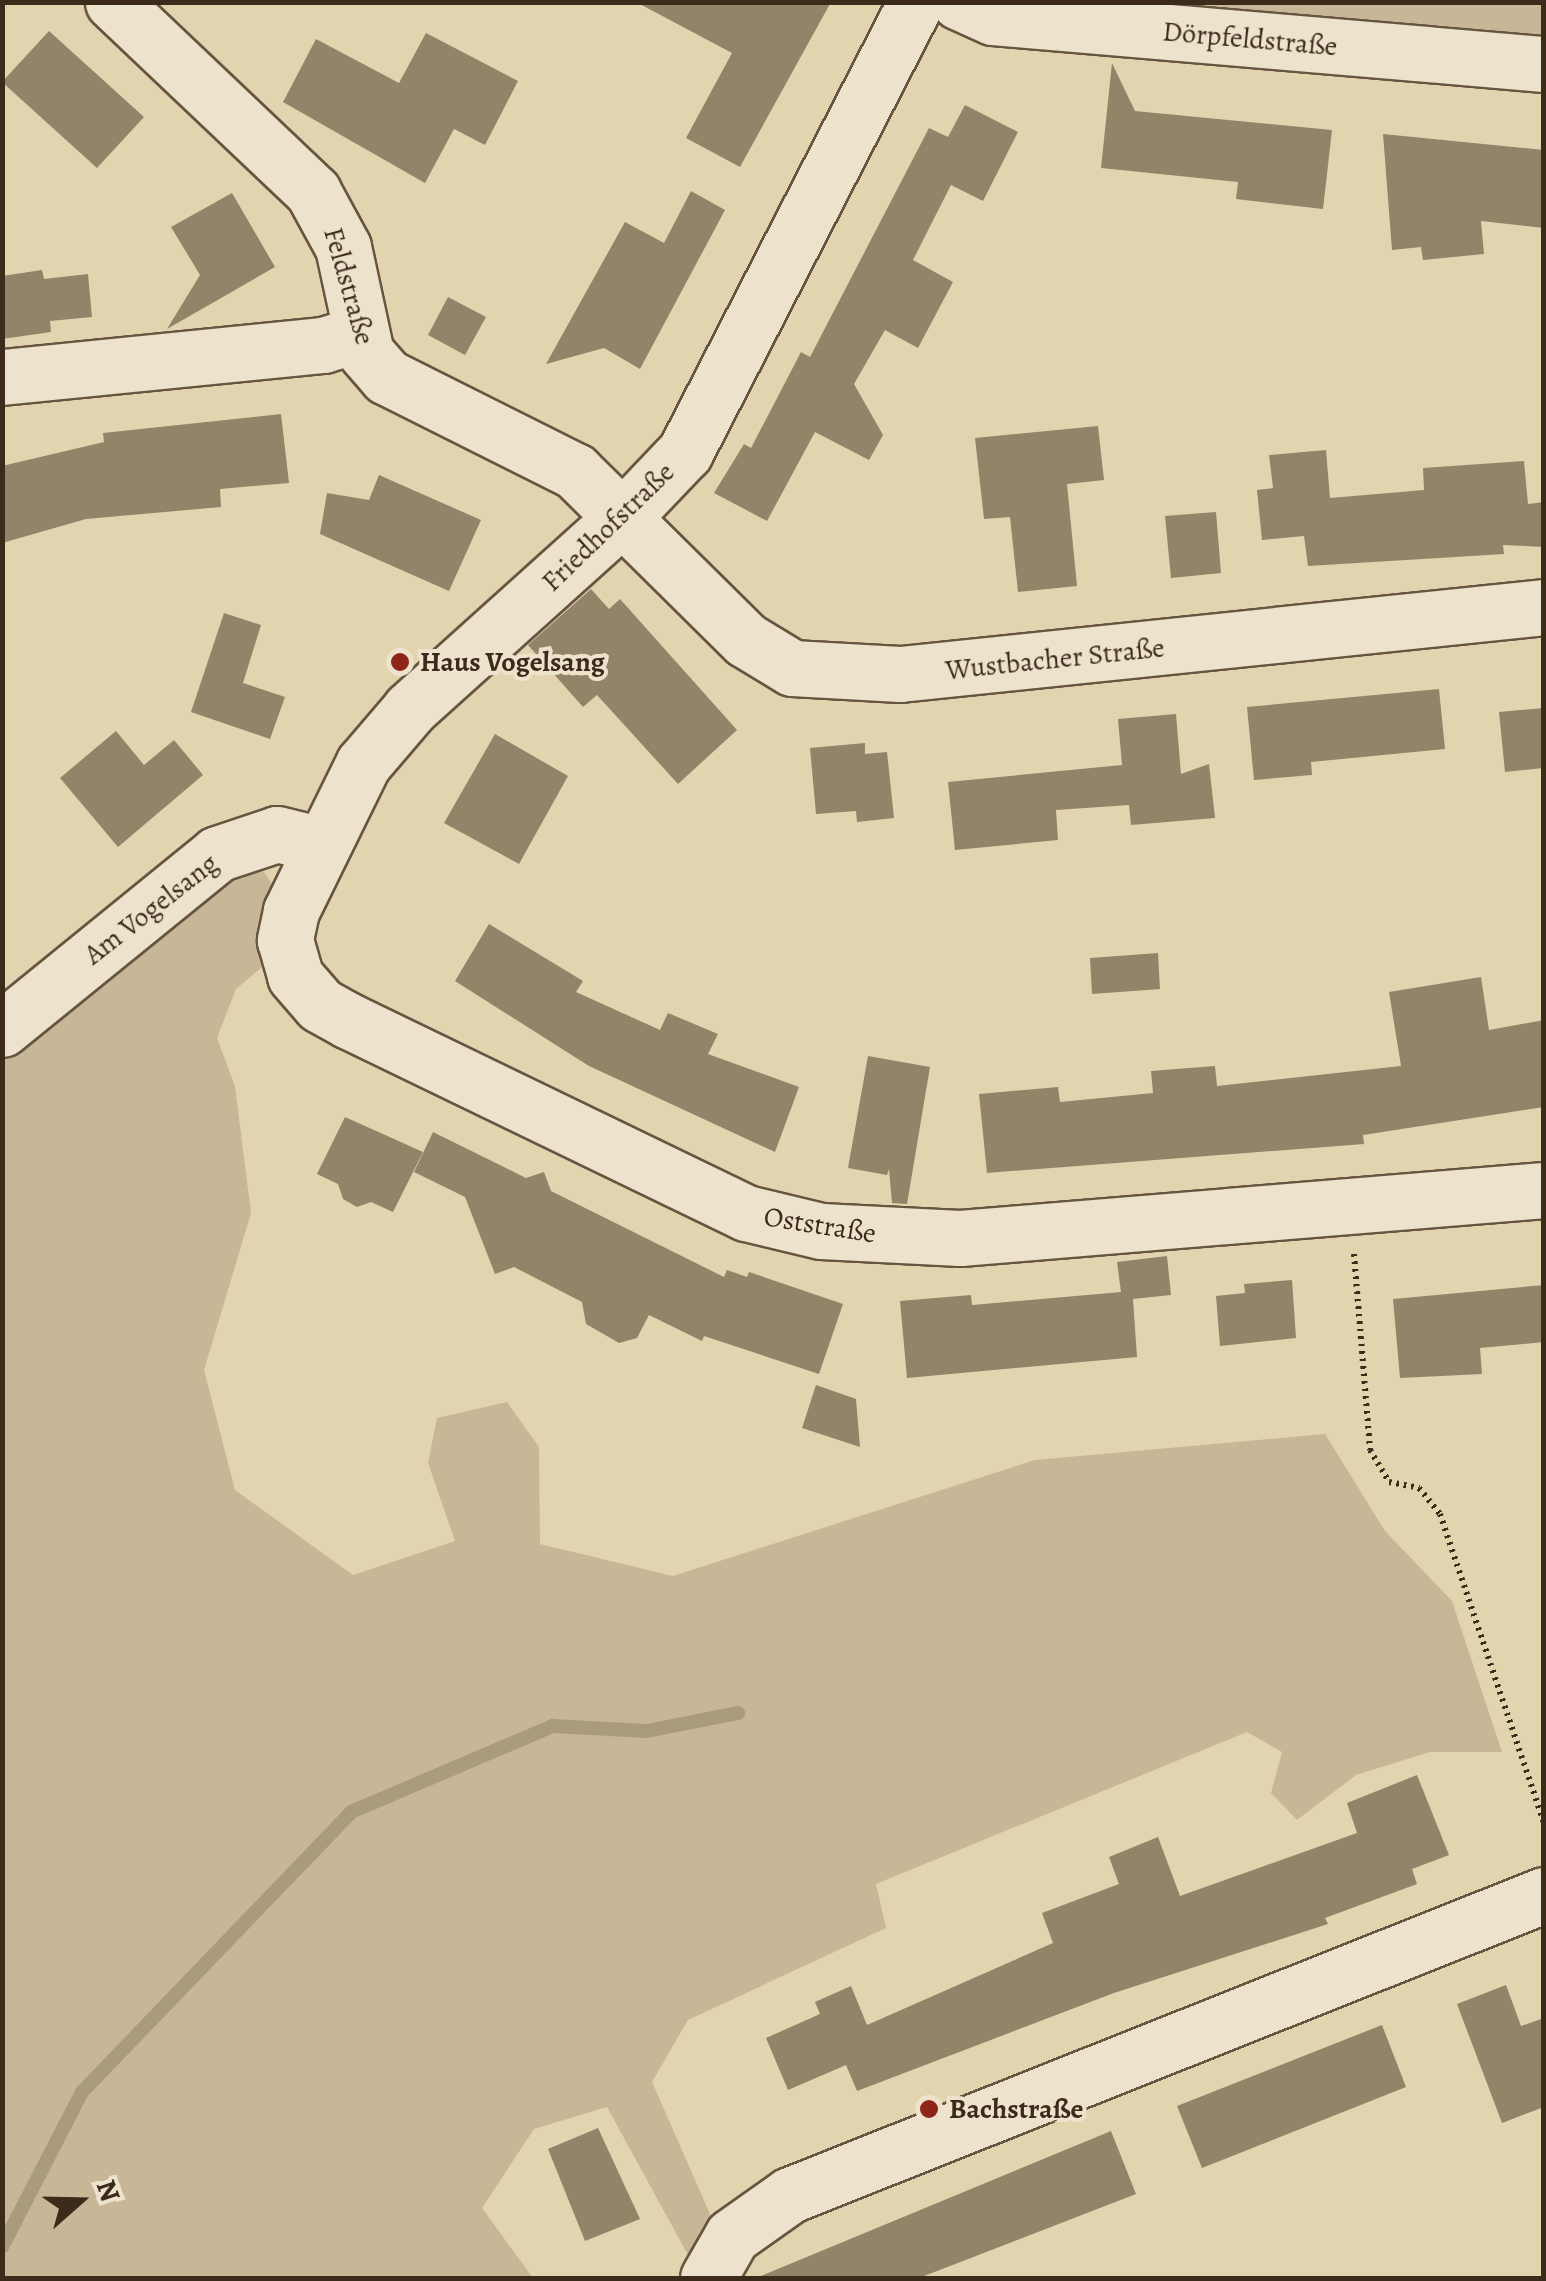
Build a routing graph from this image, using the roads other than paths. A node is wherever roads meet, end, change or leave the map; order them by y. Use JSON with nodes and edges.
{"nodes":[{"id":1,"x":113,"y":2,"type":"edge"},
{"id":2,"x":916,"y":2,"type":"edge"},
{"id":3,"x":959,"y":2,"type":"edge"},
{"id":4,"x":1544,"y":64,"type":"edge"},
{"id":5,"x":360,"y":334,"type":"junction"},
{"id":6,"x":2,"y":376,"type":"edge"},
{"id":7,"x":624,"y":516,"type":"junction"},
{"id":8,"x":1544,"y":607,"type":"edge"},
{"id":9,"x":318,"y":844,"type":"junction"},
{"id":10,"x":2,"y":1029,"type":"edge"},
{"id":11,"x":1544,"y":1190,"type":"edge"},
{"id":12,"x":1544,"y":1895,"type":"edge"},
{"id":13,"x":708,"y":2278,"type":"edge"}],
"edges":[{"from":1,"to":5,"type":"street","name":"Feldstraße"},
{"from":2,"to":7,"type":"street","name":"Friedhofstraße"},
{"from":3,"to":4,"type":"street","name":"Dörpfeldstraße"},
{"from":5,"to":6,"type":"street"},
{"from":5,"to":7,"type":"street","name":"Feldstraße"},
{"from":7,"to":8,"type":"street","name":"Wustbacher Straße"},
{"from":7,"to":9,"type":"street","name":"Friedhofstraße"},
{"from":9,"to":10,"type":"street","name":"Am Vogelsang"},
{"from":9,"to":11,"type":"street","name":"Oststraße"},
{"from":12,"to":13,"type":"street"}]}
